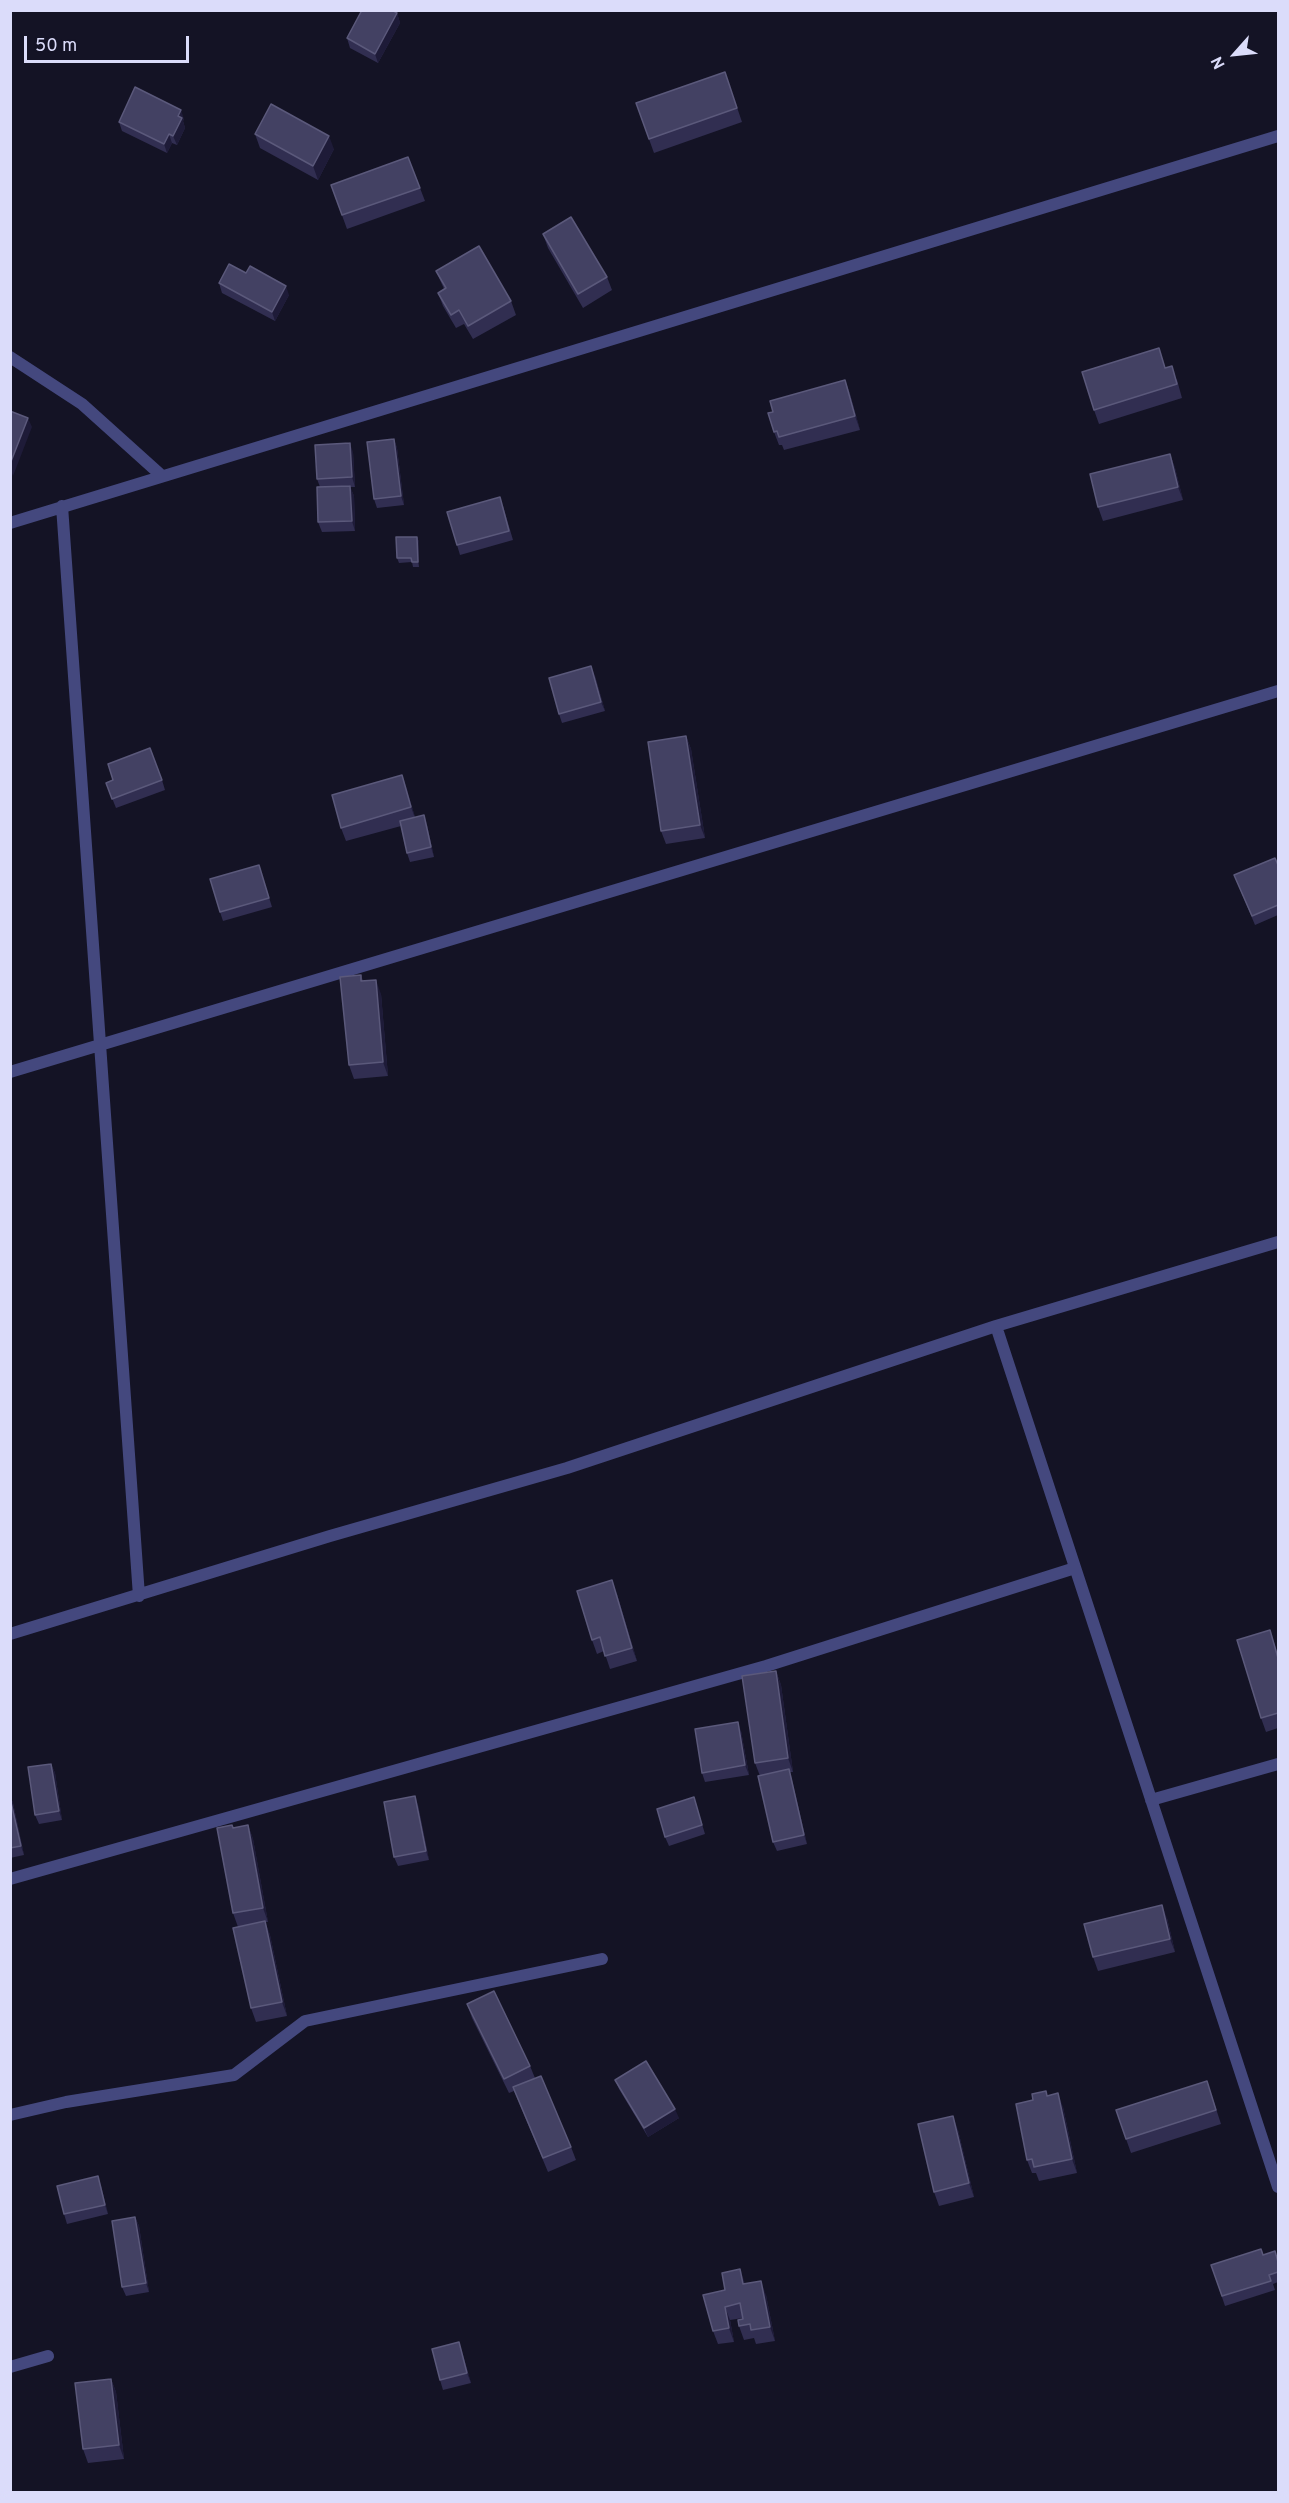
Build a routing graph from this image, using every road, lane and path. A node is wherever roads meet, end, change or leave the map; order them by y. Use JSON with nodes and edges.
{"nodes":[{"id":1,"x":1278,"y":136,"type":"edge"},
{"id":2,"x":10,"y":357,"type":"edge"},
{"id":3,"x":162,"y":476,"type":"junction"},
{"id":4,"x":62,"y":506,"type":"junction"},
{"id":5,"x":10,"y":522,"type":"edge"},
{"id":6,"x":1278,"y":691,"type":"edge"},
{"id":7,"x":101,"y":1045,"type":"junction"},
{"id":8,"x":10,"y":1072,"type":"edge"},
{"id":9,"x":1278,"y":1242,"type":"edge"},
{"id":10,"x":996,"y":1326,"type":"junction"},
{"id":11,"x":1075,"y":1568,"type":"junction"},
{"id":12,"x":139,"y":1596,"type":"junction"},
{"id":13,"x":10,"y":1634,"type":"edge"},
{"id":14,"x":1278,"y":1764,"type":"edge"},
{"id":15,"x":1151,"y":1800,"type":"junction"},
{"id":16,"x":10,"y":1879,"type":"edge"},
{"id":17,"x":602,"y":1959,"type":"dead end"},
{"id":18,"x":10,"y":2115,"type":"edge"},
{"id":19,"x":1278,"y":2187,"type":"edge"},
{"id":20,"x":48,"y":2355,"type":"dead end"},
{"id":21,"x":10,"y":2367,"type":"edge"}],
"edges":[{"from":1,"to":3,"type":"street"},
{"from":2,"to":3,"type":"street"},
{"from":3,"to":4,"type":"street"},
{"from":4,"to":5,"type":"street"},
{"from":4,"to":7,"type":"street"},
{"from":6,"to":7,"type":"street"},
{"from":7,"to":8,"type":"street"},
{"from":7,"to":12,"type":"street"},
{"from":9,"to":10,"type":"street"},
{"from":10,"to":11,"type":"street"},
{"from":10,"to":12,"type":"street"},
{"from":11,"to":15,"type":"street"},
{"from":11,"to":16,"type":"street"},
{"from":12,"to":13,"type":"street"},
{"from":14,"to":15,"type":"street"},
{"from":15,"to":19,"type":"street"},
{"from":17,"to":18,"type":"street"},
{"from":20,"to":21,"type":"street"}]}
